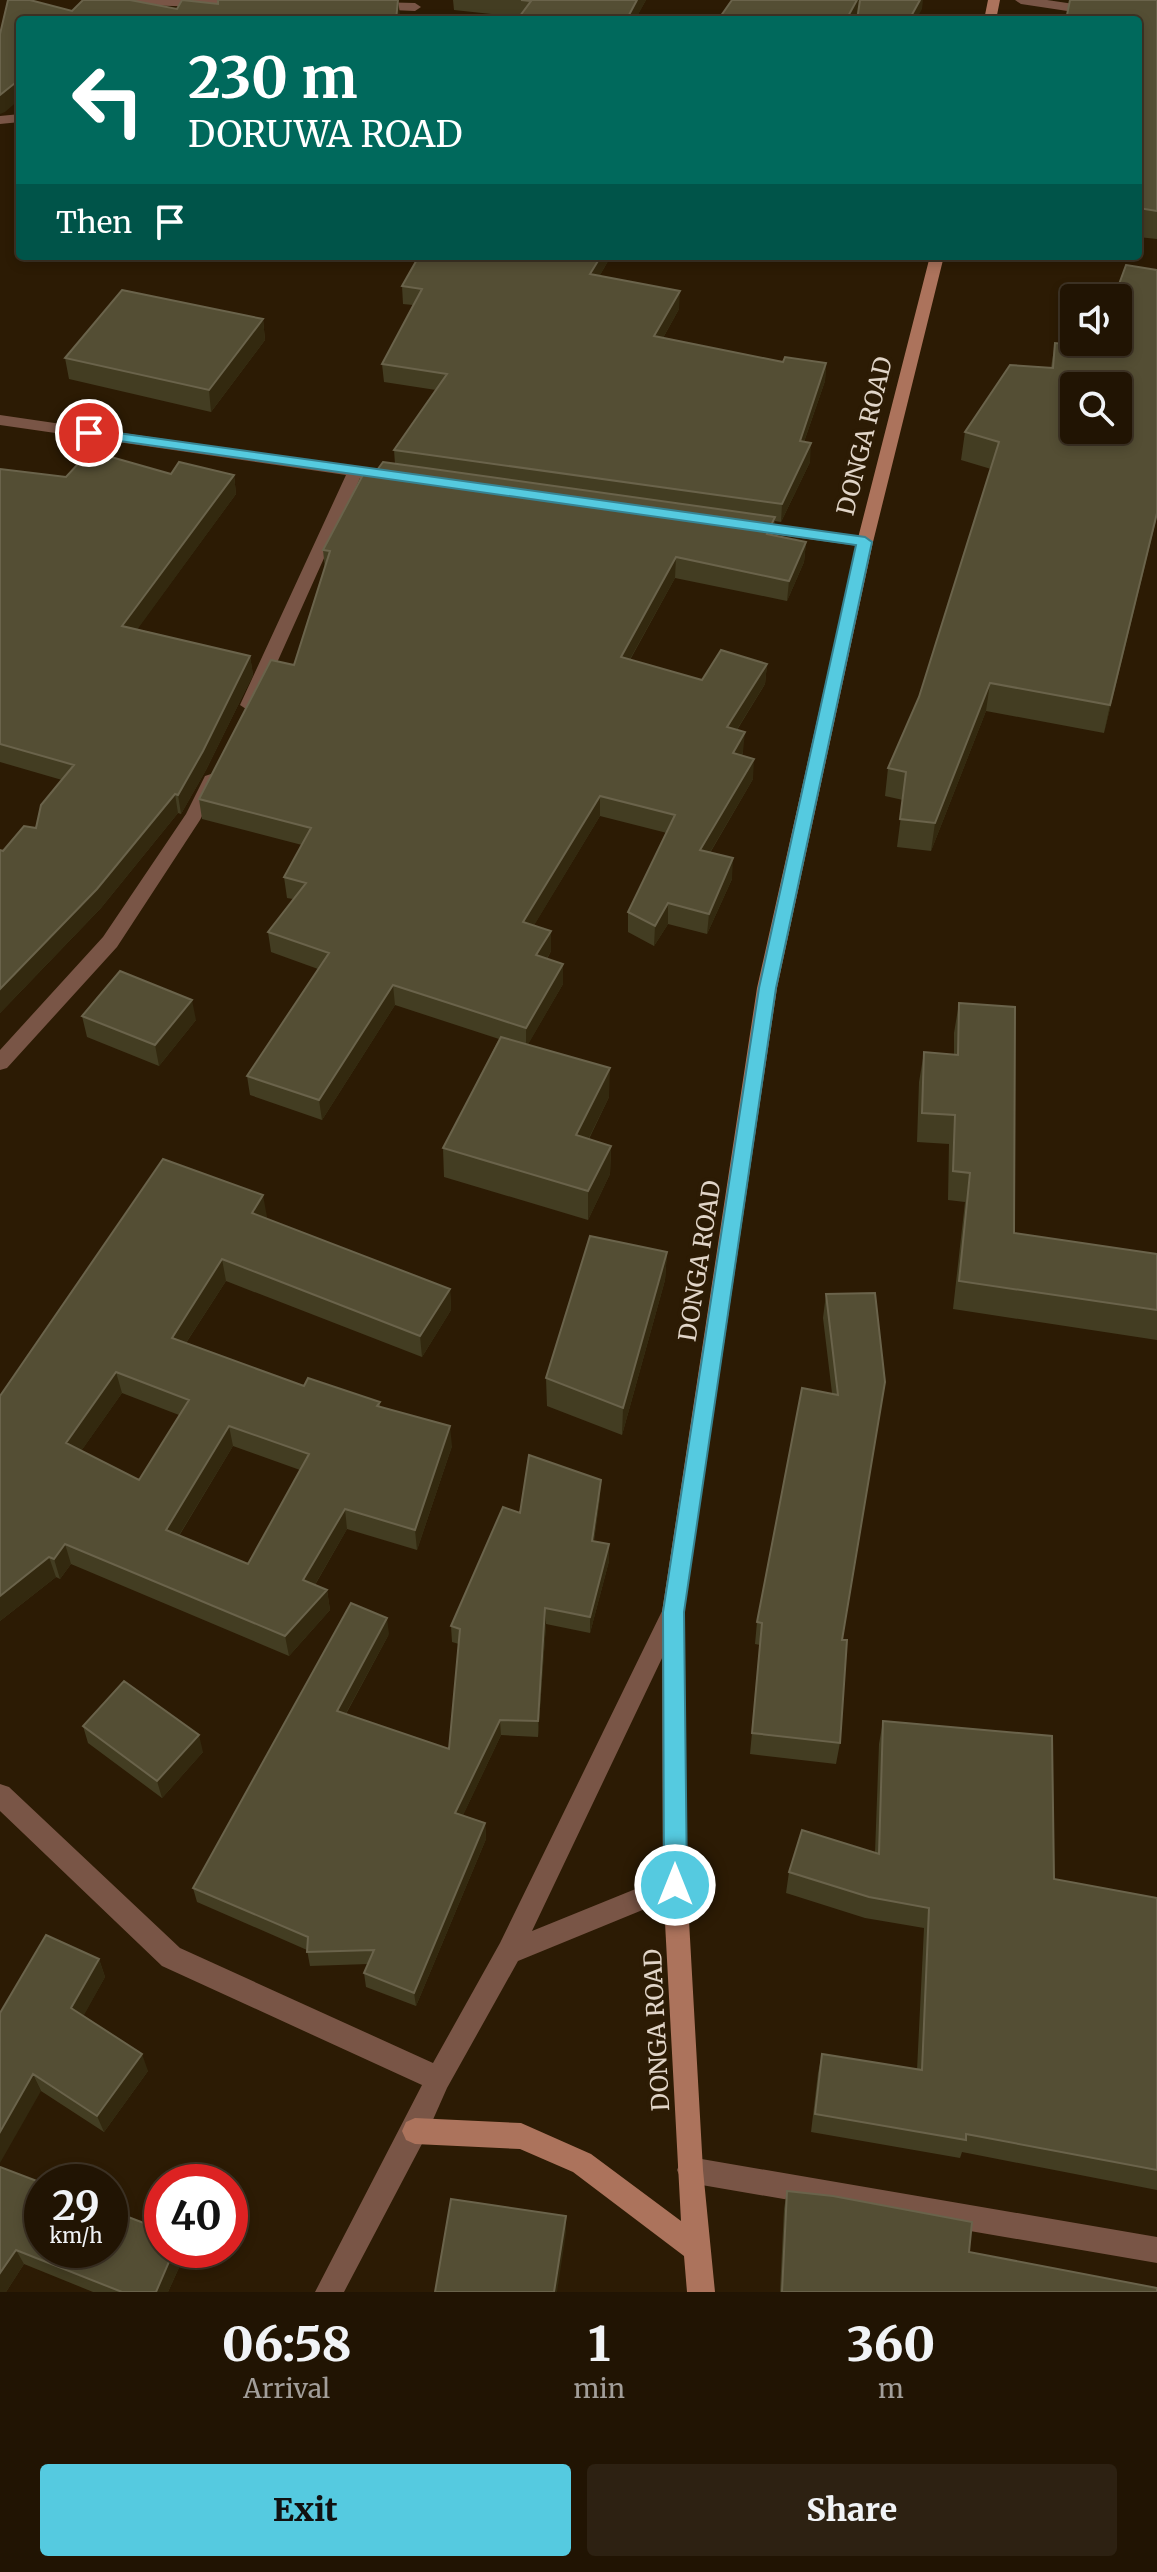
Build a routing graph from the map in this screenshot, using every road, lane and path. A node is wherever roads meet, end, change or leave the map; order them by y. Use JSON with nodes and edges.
{"nodes":[{"id":1,"x":103,"y":0,"type":"edge"},
{"id":2,"x":1021,"y":0,"type":"edge"},
{"id":3,"x":416,"y":3,"type":"edge"},
{"id":4,"x":257,"y":4,"type":"edge"},
{"id":5,"x":367,"y":6,"type":"edge"},
{"id":6,"x":1112,"y":14,"type":"edge"},
{"id":7,"x":936,"y":260,"type":"edge"},
{"id":8,"x":0,"y":420,"type":"edge"},
{"id":9,"x":355,"y":472,"type":"junction"},
{"id":10,"x":401,"y":478,"type":"edge"},
{"id":11,"x":726,"y":523,"type":"edge"},
{"id":12,"x":865,"y":542,"type":"junction"},
{"id":13,"x":241,"y":720,"type":"edge"},
{"id":14,"x":221,"y":761,"type":"edge"},
{"id":15,"x":0,"y":1063,"type":"edge"},
{"id":16,"x":673,"y":1612,"type":"junction"},
{"id":17,"x":0,"y":1795,"type":"edge"},
{"id":18,"x":675,"y":1885,"type":"junction"},
{"id":19,"x":509,"y":1952,"type":"junction"},
{"id":20,"x":438,"y":2079,"type":"junction"},
{"id":21,"x":415,"y":2131,"type":"junction"},
{"id":22,"x":690,"y":2170,"type":"junction"},
{"id":23,"x":697,"y":2249,"type":"junction"},
{"id":24,"x":1157,"y":2250,"type":"edge"},
{"id":25,"x":329,"y":2292,"type":"edge"},
{"id":26,"x":701,"y":2292,"type":"edge"}],
"edges":[{"from":1,"to":4,"type":"street"},
{"from":2,"to":6,"type":"street"},
{"from":3,"to":5,"type":"street"},
{"from":7,"to":12,"type":"street","name":"DONGA ROAD"},
{"from":8,"to":9,"type":"street"},
{"from":9,"to":10,"type":"street"},
{"from":9,"to":13,"type":"street"},
{"from":11,"to":12,"type":"street"},
{"from":12,"to":16,"type":"street","name":"DONGA ROAD"},
{"from":14,"to":15,"type":"street"},
{"from":16,"to":18,"type":"street","name":"DONGA ROAD"},
{"from":16,"to":19,"type":"street"},
{"from":17,"to":20,"type":"street"},
{"from":18,"to":19,"type":"street"},
{"from":18,"to":22,"type":"street","name":"DONGA ROAD"},
{"from":19,"to":20,"type":"street"},
{"from":20,"to":21,"type":"street"},
{"from":21,"to":23,"type":"street"},
{"from":21,"to":25,"type":"street"},
{"from":22,"to":23,"type":"street","name":"DONGA ROAD"},
{"from":22,"to":24,"type":"street"},
{"from":23,"to":26,"type":"street","name":"DONGA ROAD"}]}
